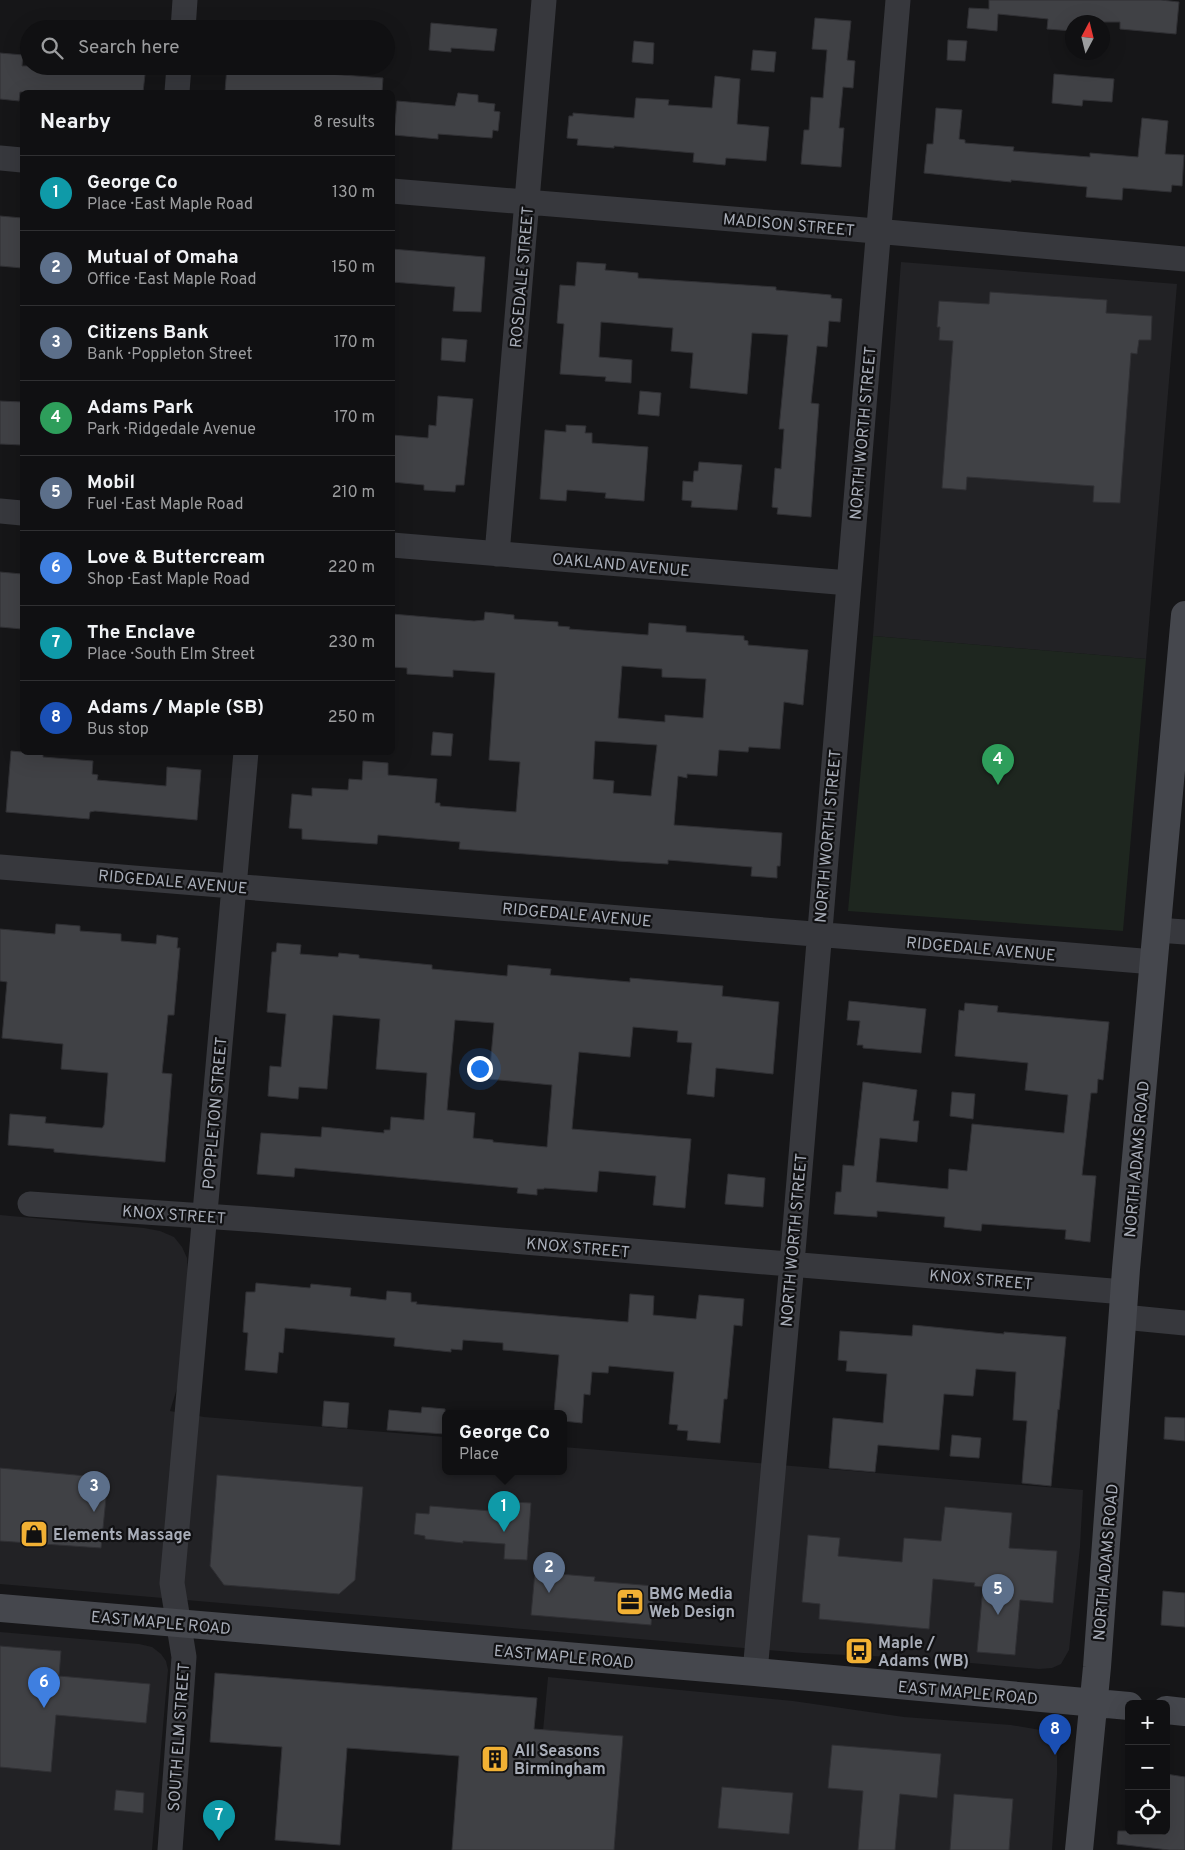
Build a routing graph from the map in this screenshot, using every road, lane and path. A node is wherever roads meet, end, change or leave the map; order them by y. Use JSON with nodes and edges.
{"nodes":[{"id":1,"x":185,"y":0,"type":"edge"},
{"id":2,"x":544,"y":0,"type":"edge"},
{"id":3,"x":898,"y":0,"type":"edge"},
{"id":4,"x":183,"y":20,"type":"edge"},
{"id":5,"x":179,"y":75,"type":"edge"},
{"id":6,"x":177,"y":90,"type":"edge"},
{"id":7,"x":0,"y":158,"type":"edge"},
{"id":8,"x":20,"y":160,"type":"edge"},
{"id":9,"x":395,"y":192,"type":"edge"},
{"id":10,"x":528,"y":202,"type":"junction"},
{"id":11,"x":879,"y":232,"type":"junction"},
{"id":12,"x":1185,"y":258,"type":"edge"},
{"id":13,"x":0,"y":511,"type":"edge"},
{"id":14,"x":20,"y":513,"type":"edge"},
{"id":15,"x":395,"y":544,"type":"edge"},
{"id":16,"x":497,"y":554,"type":"junction"},
{"id":17,"x":849,"y":583,"type":"junction"},
{"id":18,"x":1185,"y":615,"type":"edge"},
{"id":19,"x":246,"y":755,"type":"edge"},
{"id":20,"x":0,"y":866,"type":"edge"},
{"id":21,"x":234,"y":886,"type":"junction"},
{"id":22,"x":1157,"y":930,"type":"junction"},
{"id":23,"x":1185,"y":932,"type":"edge"},
{"id":24,"x":819,"y":934,"type":"junction"},
{"id":25,"x":1154,"y":962,"type":"junction"},
{"id":26,"x":30,"y":1204,"type":"dead end"},
{"id":27,"x":204,"y":1216,"type":"junction"},
{"id":28,"x":791,"y":1264,"type":"junction"},
{"id":29,"x":1124,"y":1305,"type":"junction"},
{"id":30,"x":1185,"y":1323,"type":"edge"},
{"id":31,"x":0,"y":1608,"type":"edge"},
{"id":32,"x":178,"y":1624,"type":"junction"},
{"id":33,"x":755,"y":1672,"type":"junction"},
{"id":34,"x":1093,"y":1702,"type":"junction"},
{"id":35,"x":1125,"y":1706,"type":"edge"},
{"id":36,"x":1170,"y":1710,"type":"edge"},
{"id":37,"x":1185,"y":1712,"type":"edge"},
{"id":38,"x":170,"y":1850,"type":"edge"},
{"id":39,"x":1079,"y":1850,"type":"edge"}],
"edges":[{"from":1,"to":4,"type":"street"},
{"from":2,"to":10,"type":"street","name":"ROSEDALE STREET"},
{"from":3,"to":11,"type":"street","name":"NORTH WORTH STREET"},
{"from":5,"to":6,"type":"street"},
{"from":7,"to":8,"type":"street"},
{"from":9,"to":10,"type":"street","name":"MADISON STREET"},
{"from":10,"to":11,"type":"street","name":"MADISON STREET"},
{"from":10,"to":16,"type":"street","name":"ROSEDALE STREET"},
{"from":11,"to":12,"type":"street","name":"MADISON STREET"},
{"from":11,"to":17,"type":"street","name":"NORTH WORTH STREET"},
{"from":13,"to":14,"type":"street"},
{"from":15,"to":16,"type":"street","name":"OAKLAND AVENUE"},
{"from":16,"to":17,"type":"street","name":"OAKLAND AVENUE"},
{"from":17,"to":24,"type":"street","name":"NORTH WORTH STREET"},
{"from":18,"to":22,"type":"main road","name":"NORTH ADAMS ROAD"},
{"from":19,"to":21,"type":"street","name":"POPPLETON STREET"},
{"from":20,"to":21,"type":"street","name":"RIDGEDALE AVENUE"},
{"from":21,"to":24,"type":"street","name":"RIDGEDALE AVENUE"},
{"from":21,"to":27,"type":"street","name":"POPPLETON STREET"},
{"from":22,"to":23,"type":"street"},
{"from":22,"to":25,"type":"main road","name":"NORTH ADAMS ROAD"},
{"from":24,"to":25,"type":"street","name":"RIDGEDALE AVENUE"},
{"from":24,"to":28,"type":"street","name":"NORTH WORTH STREET"},
{"from":25,"to":29,"type":"main road","name":"NORTH ADAMS ROAD"},
{"from":26,"to":27,"type":"street","name":"KNOX STREET"},
{"from":27,"to":28,"type":"street","name":"KNOX STREET"},
{"from":27,"to":32,"type":"street","name":"POPPLETON STREET"},
{"from":28,"to":29,"type":"street","name":"KNOX STREET"},
{"from":28,"to":33,"type":"street","name":"NORTH WORTH STREET"},
{"from":29,"to":30,"type":"street","name":"KNOX STREET"},
{"from":29,"to":34,"type":"main road","name":"NORTH ADAMS ROAD"},
{"from":31,"to":32,"type":"main road","name":"EAST MAPLE ROAD"},
{"from":32,"to":33,"type":"main road","name":"EAST MAPLE ROAD"},
{"from":32,"to":38,"type":"street","name":"SOUTH ELM STREET"},
{"from":33,"to":34,"type":"main road","name":"EAST MAPLE ROAD"},
{"from":34,"to":35,"type":"main road","name":"EAST MAPLE ROAD"},
{"from":34,"to":39,"type":"main road","name":"NORTH ADAMS ROAD"},
{"from":36,"to":37,"type":"main road"}]}
